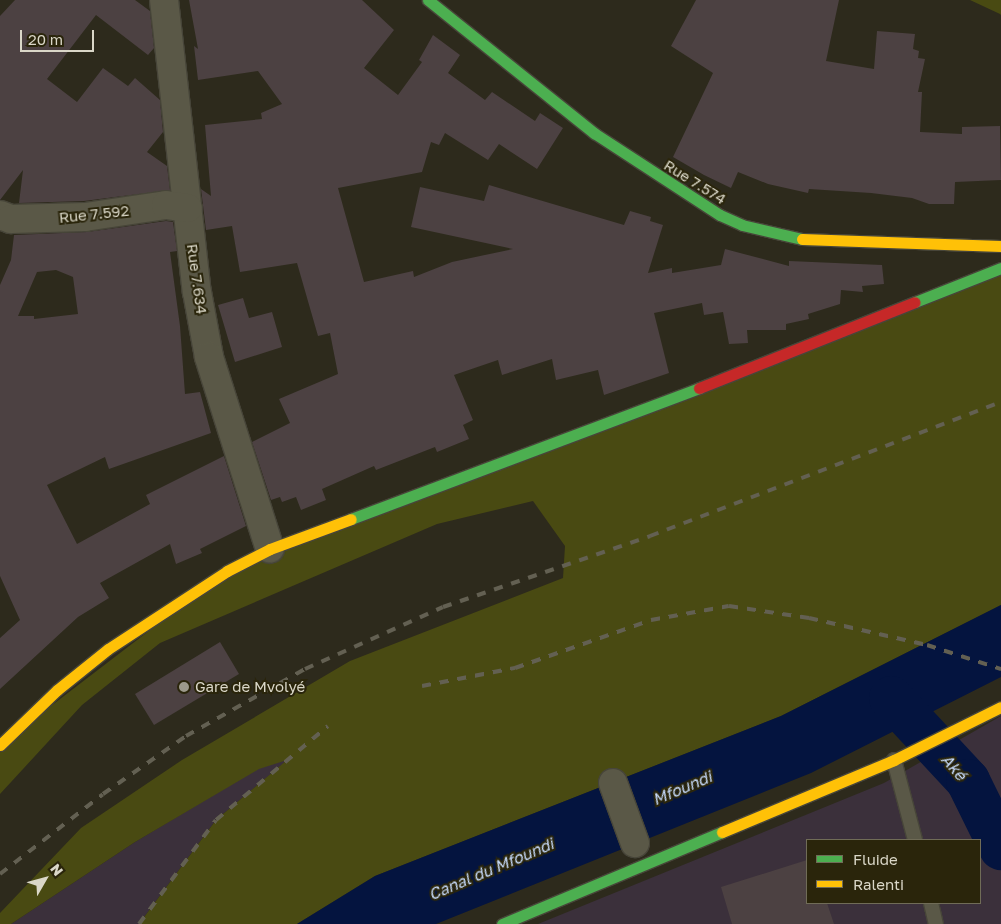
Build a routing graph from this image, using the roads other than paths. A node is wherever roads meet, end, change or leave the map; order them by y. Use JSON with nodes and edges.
{"nodes":[{"id":1,"x":164,"y":0,"type":"edge"},
{"id":2,"x":428,"y":0,"type":"edge"},
{"id":3,"x":188,"y":208,"type":"junction"},
{"id":4,"x":0,"y":215,"type":"edge"},
{"id":5,"x":1001,"y":246,"type":"edge"},
{"id":6,"x":1001,"y":268,"type":"edge"},
{"id":7,"x":270,"y":549,"type":"junction"},
{"id":8,"x":1001,"y":707,"type":"edge"},
{"id":9,"x":0,"y":745,"type":"edge"},
{"id":10,"x":894,"y":760,"type":"junction"},
{"id":11,"x":613,"y":783,"type":"dead end"},
{"id":12,"x":916,"y":839,"type":"edge"},
{"id":13,"x":635,"y":843,"type":"dead end"},
{"id":14,"x":931,"y":904,"type":"edge"},
{"id":15,"x":502,"y":924,"type":"edge"},
{"id":16,"x":936,"y":924,"type":"edge"}],
"edges":[{"from":1,"to":3,"type":"street","name":"Rue 7.634"},
{"from":2,"to":5,"type":"main road","name":"Rue 7.574"},
{"from":3,"to":4,"type":"street","name":"Rue 7.592"},
{"from":3,"to":7,"type":"street","name":"Rue 7.634"},
{"from":6,"to":7,"type":"main road"},
{"from":7,"to":9,"type":"main road"},
{"from":8,"to":10,"type":"main road"},
{"from":10,"to":12,"type":"lane"},
{"from":10,"to":15,"type":"main road"},
{"from":11,"to":13,"type":"street"},
{"from":14,"to":16,"type":"lane"}]}
